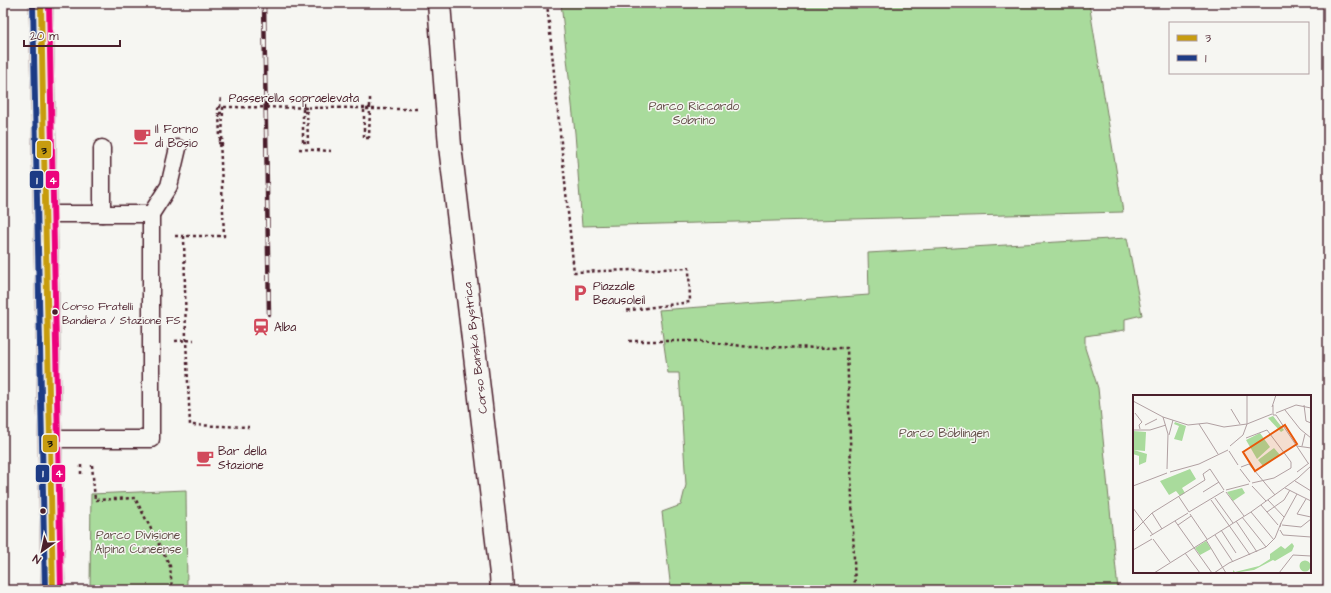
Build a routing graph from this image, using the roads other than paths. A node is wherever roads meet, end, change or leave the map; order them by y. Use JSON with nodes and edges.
{"nodes":[{"id":1,"x":41,"y":3,"type":"edge"},
{"id":2,"x":424,"y":3,"type":"edge"},
{"id":3,"x":439,"y":3,"type":"edge"},
{"id":4,"x":447,"y":106,"type":"junction"},
{"id":5,"x":102,"y":148,"type":"dead end"},
{"id":6,"x":178,"y":148,"type":"dead end"},
{"id":7,"x":46,"y":214,"type":"junction"},
{"id":8,"x":102,"y":214,"type":"junction"},
{"id":9,"x":151,"y":214,"type":"junction"},
{"id":10,"x":50,"y":439,"type":"junction"},
{"id":11,"x":53,"y":590,"type":"edge"},
{"id":12,"x":502,"y":590,"type":"edge"}],
"edges":[{"from":1,"to":7,"type":"street"},
{"from":2,"to":4,"type":"street","name":"Corso Banská Bystrica"},
{"from":3,"to":4,"type":"street","name":"Corso Banská Bystrica"},
{"from":4,"to":12,"type":"street","name":"Corso Banská Bystrica"},
{"from":5,"to":8,"type":"lane"},
{"from":6,"to":9,"type":"lane"},
{"from":7,"to":8,"type":"lane"},
{"from":7,"to":10,"type":"street"},
{"from":8,"to":9,"type":"lane"},
{"from":9,"to":10,"type":"lane"},
{"from":10,"to":11,"type":"street"}]}
